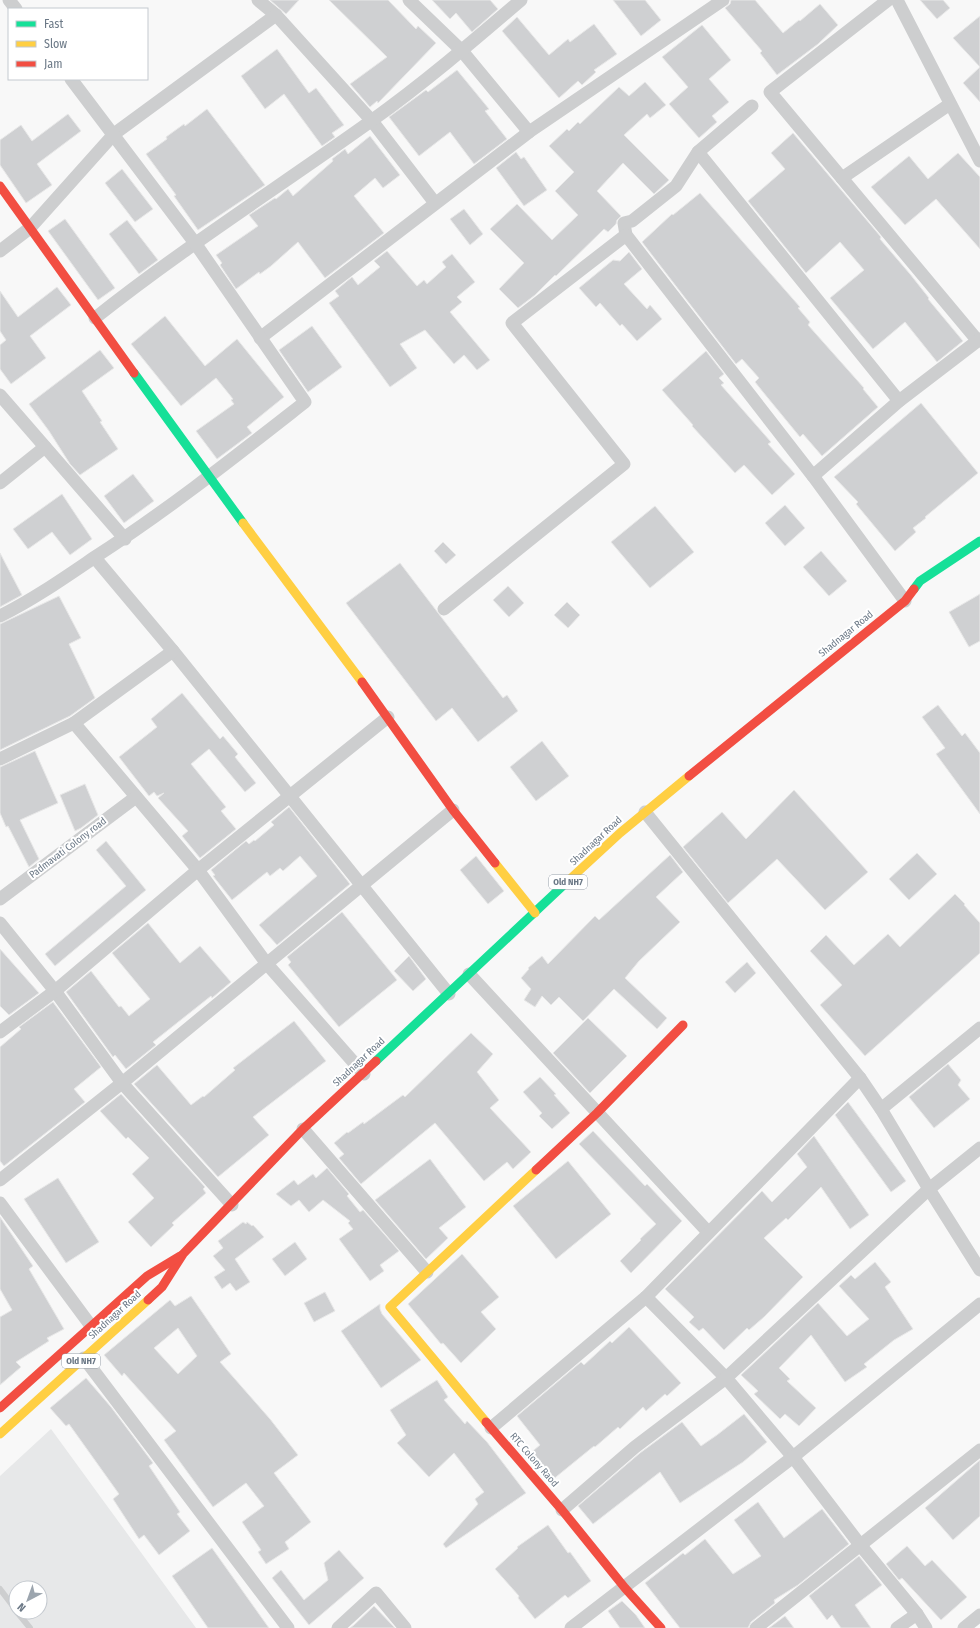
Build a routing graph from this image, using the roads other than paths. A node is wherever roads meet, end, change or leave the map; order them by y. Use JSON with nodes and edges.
{"nodes":[{"id":1,"x":9,"y":0,"type":"edge"},
{"id":2,"x":258,"y":0,"type":"edge"},
{"id":3,"x":409,"y":0,"type":"edge"},
{"id":4,"x":521,"y":0,"type":"edge"},
{"id":5,"x":723,"y":0,"type":"edge"},
{"id":6,"x":888,"y":0,"type":"edge"},
{"id":7,"x":897,"y":0,"type":"edge"},
{"id":8,"x":15,"y":8,"type":"edge"},
{"id":9,"x":276,"y":15,"type":"junction"},
{"id":10,"x":462,"y":51,"type":"junction"},
{"id":11,"x":72,"y":80,"type":"edge"},
{"id":12,"x":950,"y":104,"type":"junction"},
{"id":13,"x":752,"y":106,"type":"dead end"},
{"id":14,"x":372,"y":121,"type":"junction"},
{"id":15,"x":529,"y":132,"type":"junction"},
{"id":16,"x":114,"y":134,"type":"junction"},
{"id":17,"x":698,"y":152,"type":"junction"},
{"id":18,"x":980,"y":161,"type":"edge"},
{"id":19,"x":842,"y":178,"type":"junction"},
{"id":20,"x":0,"y":186,"type":"edge"},
{"id":21,"x":435,"y":203,"type":"junction"},
{"id":22,"x":30,"y":228,"type":"junction"},
{"id":23,"x":626,"y":235,"type":"junction"},
{"id":24,"x":195,"y":243,"type":"junction"},
{"id":25,"x":0,"y":251,"type":"edge"},
{"id":26,"x":95,"y":318,"type":"junction"},
{"id":27,"x":260,"y":338,"type":"junction"},
{"id":28,"x":979,"y":340,"type":"edge"},
{"id":29,"x":0,"y":395,"type":"edge"},
{"id":30,"x":899,"y":401,"type":"junction"},
{"id":31,"x":46,"y":447,"type":"junction"},
{"id":32,"x":813,"y":476,"type":"junction"},
{"id":33,"x":209,"y":477,"type":"junction"},
{"id":34,"x":0,"y":483,"type":"edge"},
{"id":35,"x":125,"y":539,"type":"junction"},
{"id":36,"x":980,"y":541,"type":"edge"},
{"id":37,"x":95,"y":558,"type":"junction"},
{"id":38,"x":904,"y":601,"type":"junction"},
{"id":39,"x":444,"y":609,"type":"dead end"},
{"id":40,"x":0,"y":616,"type":"edge"},
{"id":41,"x":173,"y":651,"type":"junction"},
{"id":42,"x":388,"y":717,"type":"junction"},
{"id":43,"x":74,"y":723,"type":"junction"},
{"id":44,"x":0,"y":760,"type":"edge"},
{"id":45,"x":289,"y":795,"type":"junction"},
{"id":46,"x":136,"y":797,"type":"junction"},
{"id":47,"x":453,"y":810,"type":"junction"},
{"id":48,"x":645,"y":812,"type":"junction"},
{"id":49,"x":198,"y":870,"type":"junction"},
{"id":50,"x":362,"y":885,"type":"junction"},
{"id":51,"x":0,"y":899,"type":"edge"},
{"id":52,"x":535,"y":913,"type":"junction"},
{"id":53,"x":0,"y":923,"type":"edge"},
{"id":54,"x":267,"y":964,"type":"junction"},
{"id":55,"x":469,"y":974,"type":"junction"},
{"id":56,"x":55,"y":991,"type":"junction"},
{"id":57,"x":449,"y":994,"type":"junction"},
{"id":58,"x":683,"y":1025,"type":"dead end"},
{"id":59,"x":980,"y":1028,"type":"edge"},
{"id":60,"x":0,"y":1032,"type":"edge"},
{"id":61,"x":364,"y":1074,"type":"junction"},
{"id":62,"x":860,"y":1078,"type":"junction"},
{"id":63,"x":122,"y":1083,"type":"junction"},
{"id":64,"x":881,"y":1109,"type":"junction"},
{"id":65,"x":597,"y":1113,"type":"junction"},
{"id":66,"x":303,"y":1129,"type":"junction"},
{"id":67,"x":980,"y":1148,"type":"edge"},
{"id":68,"x":0,"y":1180,"type":"edge"},
{"id":69,"x":928,"y":1189,"type":"junction"},
{"id":70,"x":0,"y":1203,"type":"edge"},
{"id":71,"x":232,"y":1204,"type":"junction"},
{"id":72,"x":708,"y":1232,"type":"junction"},
{"id":73,"x":183,"y":1254,"type":"junction"},
{"id":74,"x":980,"y":1270,"type":"edge"},
{"id":75,"x":427,"y":1272,"type":"junction"},
{"id":76,"x":646,"y":1297,"type":"junction"},
{"id":77,"x":980,"y":1304,"type":"edge"},
{"id":78,"x":91,"y":1326,"type":"junction"},
{"id":79,"x":84,"y":1358,"type":"junction"},
{"id":80,"x":726,"y":1378,"type":"junction"},
{"id":81,"x":1,"y":1405,"type":"edge"},
{"id":82,"x":491,"y":1428,"type":"junction"},
{"id":83,"x":0,"y":1434,"type":"edge"},
{"id":84,"x":980,"y":1450,"type":"edge"},
{"id":85,"x":793,"y":1457,"type":"junction"},
{"id":86,"x":562,"y":1510,"type":"junction"},
{"id":87,"x":861,"y":1546,"type":"junction"},
{"id":88,"x":625,"y":1588,"type":"junction"},
{"id":89,"x":0,"y":1589,"type":"edge"},
{"id":90,"x":8,"y":1599,"type":"edge"},
{"id":91,"x":917,"y":1614,"type":"junction"},
{"id":92,"x":980,"y":1615,"type":"edge"},
{"id":93,"x":24,"y":1620,"type":"edge"},
{"id":94,"x":30,"y":1628,"type":"edge"},
{"id":95,"x":288,"y":1628,"type":"edge"},
{"id":96,"x":338,"y":1628,"type":"edge"},
{"id":97,"x":405,"y":1628,"type":"edge"},
{"id":98,"x":571,"y":1628,"type":"edge"},
{"id":99,"x":661,"y":1628,"type":"edge"},
{"id":100,"x":756,"y":1628,"type":"edge"},
{"id":101,"x":897,"y":1628,"type":"edge"},
{"id":102,"x":926,"y":1628,"type":"edge"},
{"id":103,"x":964,"y":1628,"type":"edge"}],
"edges":[{"from":1,"to":8,"type":"street"},
{"from":2,"to":9,"type":"street"},
{"from":3,"to":10,"type":"street"},
{"from":4,"to":10,"type":"street"},
{"from":5,"to":15,"type":"street"},
{"from":6,"to":19,"type":"street"},
{"from":7,"to":12,"type":"street"},
{"from":9,"to":14,"type":"street"},
{"from":9,"to":16,"type":"street"},
{"from":10,"to":14,"type":"street"},
{"from":10,"to":15,"type":"street"},
{"from":11,"to":16,"type":"street"},
{"from":12,"to":18,"type":"street"},
{"from":12,"to":19,"type":"street"},
{"from":13,"to":17,"type":"street"},
{"from":14,"to":21,"type":"street"},
{"from":14,"to":24,"type":"street"},
{"from":15,"to":21,"type":"street"},
{"from":16,"to":22,"type":"street"},
{"from":16,"to":24,"type":"street"},
{"from":17,"to":23,"type":"street"},
{"from":17,"to":30,"type":"street"},
{"from":19,"to":28,"type":"street"},
{"from":20,"to":22,"type":"street"},
{"from":21,"to":27,"type":"street"},
{"from":22,"to":25,"type":"street"},
{"from":22,"to":26,"type":"street"},
{"from":23,"to":32,"type":"street"},
{"from":23,"to":39,"type":"street"},
{"from":24,"to":26,"type":"street"},
{"from":24,"to":27,"type":"street"},
{"from":26,"to":33,"type":"street"},
{"from":27,"to":33,"type":"street"},
{"from":28,"to":30,"type":"street"},
{"from":29,"to":31,"type":"street"},
{"from":30,"to":32,"type":"street"},
{"from":31,"to":34,"type":"street"},
{"from":31,"to":35,"type":"street"},
{"from":32,"to":38,"type":"street"},
{"from":33,"to":35,"type":"street"},
{"from":33,"to":42,"type":"street"},
{"from":35,"to":37,"type":"street"},
{"from":36,"to":38,"type":"street","name":"Shadnagar Road","number":"Old NH7"},
{"from":37,"to":40,"type":"street"},
{"from":37,"to":41,"type":"street"},
{"from":38,"to":48,"type":"street","name":"Shadnagar Road","number":"Old NH7"},
{"from":41,"to":43,"type":"street"},
{"from":41,"to":45,"type":"street"},
{"from":42,"to":45,"type":"street"},
{"from":42,"to":47,"type":"street"},
{"from":43,"to":44,"type":"street"},
{"from":43,"to":46,"type":"street"},
{"from":45,"to":49,"type":"street"},
{"from":45,"to":50,"type":"street"},
{"from":46,"to":49,"type":"street"},
{"from":46,"to":51,"type":"street","name":"Padmavati Colony road"},
{"from":47,"to":50,"type":"street"},
{"from":47,"to":52,"type":"street"},
{"from":48,"to":52,"type":"street","name":"Shadnagar Road","number":"Old NH7"},
{"from":48,"to":62,"type":"street"},
{"from":49,"to":54,"type":"street"},
{"from":49,"to":56,"type":"street"},
{"from":50,"to":54,"type":"street"},
{"from":50,"to":57,"type":"street"},
{"from":52,"to":55,"type":"street","name":"Shadnagar Road","number":"Old NH7"},
{"from":53,"to":56,"type":"street"},
{"from":54,"to":61,"type":"street"},
{"from":54,"to":63,"type":"street"},
{"from":55,"to":57,"type":"street","name":"Shadnagar Road","number":"Old NH7"},
{"from":55,"to":65,"type":"street"},
{"from":56,"to":60,"type":"street"},
{"from":56,"to":63,"type":"street"},
{"from":57,"to":61,"type":"street","name":"Shadnagar Road","number":"Old NH7"},
{"from":58,"to":65,"type":"street"},
{"from":59,"to":64,"type":"street"},
{"from":61,"to":66,"type":"street","name":"Shadnagar Road","number":"Old NH7"},
{"from":62,"to":64,"type":"street"},
{"from":62,"to":72,"type":"street"},
{"from":63,"to":68,"type":"street"},
{"from":63,"to":71,"type":"street"},
{"from":64,"to":69,"type":"street"},
{"from":65,"to":72,"type":"street"},
{"from":65,"to":75,"type":"street"},
{"from":66,"to":71,"type":"street","name":"Shadnagar Road","number":"Old NH7"},
{"from":66,"to":75,"type":"street"},
{"from":67,"to":69,"type":"street"},
{"from":69,"to":74,"type":"street"},
{"from":69,"to":80,"type":"street"},
{"from":70,"to":78,"type":"street"},
{"from":71,"to":73,"type":"street","name":"Shadnagar Road","number":"Old NH7"},
{"from":72,"to":76,"type":"street"},
{"from":73,"to":78,"type":"street","name":"Shadnagar Road","number":"Old NH7"},
{"from":73,"to":79,"type":"street","name":"Shadnagar Road","number":"Old NH7"},
{"from":75,"to":82,"type":"street","name":"RTC Colony Raod"},
{"from":76,"to":80,"type":"street"},
{"from":76,"to":82,"type":"street"},
{"from":77,"to":85,"type":"street"},
{"from":78,"to":81,"type":"street","name":"Shadnagar Road","number":"Old NH7"},
{"from":79,"to":83,"type":"street","name":"Shadnagar Road","number":"Old NH7"},
{"from":79,"to":95,"type":"street"},
{"from":80,"to":85,"type":"street"},
{"from":80,"to":86,"type":"street"},
{"from":82,"to":86,"type":"street","name":"RTC Colony Raod"},
{"from":84,"to":87,"type":"street"},
{"from":85,"to":87,"type":"street"},
{"from":85,"to":88,"type":"street"},
{"from":86,"to":88,"type":"street","name":"RTC Colony Raod"},
{"from":87,"to":91,"type":"street"},
{"from":87,"to":100,"type":"street"},
{"from":88,"to":98,"type":"street"},
{"from":88,"to":99,"type":"street","name":"RTC Colony Raod"},
{"from":89,"to":90,"type":"lane"},
{"from":91,"to":101,"type":"street"},
{"from":91,"to":102,"type":"street"},
{"from":92,"to":103,"type":"street"},
{"from":93,"to":94,"type":"lane"},
{"from":96,"to":97,"type":"street"}]}
